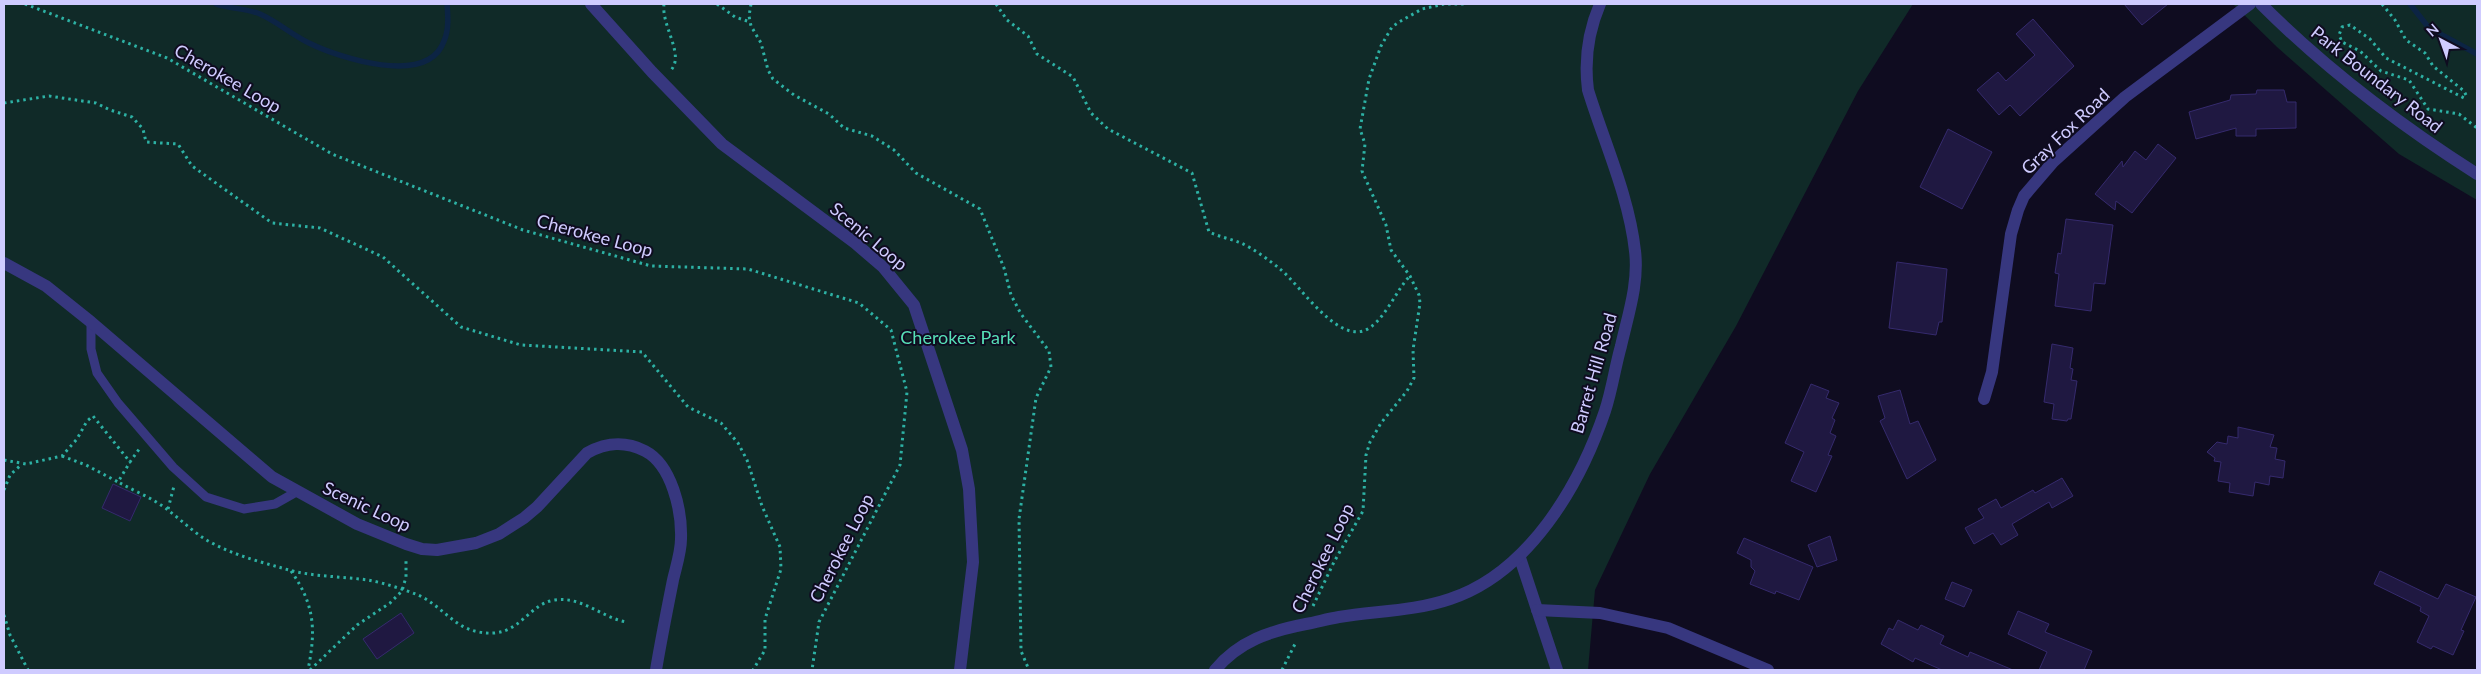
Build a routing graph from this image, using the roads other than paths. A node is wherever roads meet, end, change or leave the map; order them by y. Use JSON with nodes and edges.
{"nodes":[{"id":1,"x":591,"y":4,"type":"edge"},
{"id":2,"x":1600,"y":4,"type":"edge"},
{"id":3,"x":2250,"y":4,"type":"edge"},
{"id":4,"x":2261,"y":4,"type":"edge"},
{"id":5,"x":2477,"y":174,"type":"edge"},
{"id":6,"x":4,"y":263,"type":"edge"},
{"id":7,"x":91,"y":322,"type":"junction"},
{"id":8,"x":1984,"y":399,"type":"dead end"},
{"id":9,"x":298,"y":492,"type":"junction"},
{"id":10,"x":1520,"y":558,"type":"junction"},
{"id":11,"x":1537,"y":610,"type":"junction"},
{"id":12,"x":656,"y":670,"type":"edge"},
{"id":13,"x":960,"y":670,"type":"edge"},
{"id":14,"x":1215,"y":670,"type":"edge"},
{"id":15,"x":1557,"y":670,"type":"edge"},
{"id":16,"x":1768,"y":670,"type":"edge"}],
"edges":[{"from":1,"to":13,"type":"street","name":"Scenic Loop"},
{"from":2,"to":10,"type":"street","name":"Barret Hill Road"},
{"from":3,"to":8,"type":"street","name":"Gray Fox Road"},
{"from":4,"to":5,"type":"street","name":"Park Boundary Road"},
{"from":6,"to":7,"type":"street","name":"Scenic Loop"},
{"from":7,"to":9,"type":"street","name":"Scenic Loop"},
{"from":7,"to":9,"type":"lane"},
{"from":9,"to":12,"type":"street","name":"Scenic Loop"},
{"from":10,"to":11,"type":"street"},
{"from":10,"to":14,"type":"street","name":"Barret Hill Road"},
{"from":11,"to":15,"type":"street"},
{"from":11,"to":16,"type":"street"}]}
